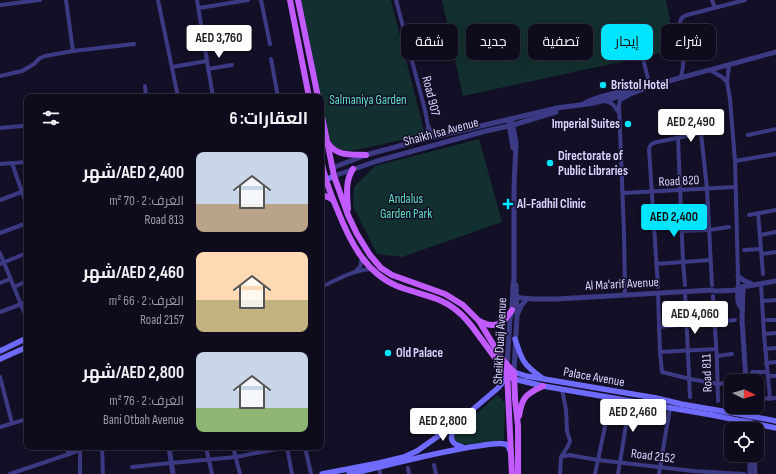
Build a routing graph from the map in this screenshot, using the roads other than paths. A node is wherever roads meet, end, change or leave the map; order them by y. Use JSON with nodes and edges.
{"nodes":[{"id":1,"x":40,"y":0,"type":"edge"},
{"id":2,"x":66,"y":0,"type":"edge"},
{"id":3,"x":158,"y":0,"type":"edge"},
{"id":4,"x":197,"y":0,"type":"edge"},
{"id":5,"x":248,"y":0,"type":"edge"},
{"id":6,"x":261,"y":0,"type":"edge"},
{"id":7,"x":290,"y":0,"type":"edge"},
{"id":8,"x":298,"y":0,"type":"edge"},
{"id":9,"x":396,"y":0,"type":"edge"},
{"id":10,"x":712,"y":0,"type":"edge"},
{"id":11,"x":745,"y":0,"type":"edge"},
{"id":12,"x":734,"y":1,"type":"edge"},
{"id":13,"x":0,"y":5,"type":"edge"},
{"id":14,"x":199,"y":8,"type":"junction"},
{"id":15,"x":715,"y":8,"type":"junction"},
{"id":16,"x":134,"y":44,"type":"dead end"},
{"id":17,"x":270,"y":44,"type":"dead end"},
{"id":18,"x":73,"y":51,"type":"junction"},
{"id":19,"x":776,"y":52,"type":"edge"},
{"id":20,"x":271,"y":59,"type":"dead end"},
{"id":21,"x":207,"y":61,"type":"junction"},
{"id":22,"x":644,"y":63,"type":"dead end"},
{"id":23,"x":232,"y":64,"type":"dead end"},
{"id":24,"x":729,"y":65,"type":"junction"},
{"id":25,"x":172,"y":67,"type":"junction"},
{"id":26,"x":208,"y":69,"type":"junction"},
{"id":27,"x":710,"y":70,"type":"junction"},
{"id":28,"x":0,"y":76,"type":"edge"},
{"id":29,"x":682,"y":77,"type":"junction"},
{"id":30,"x":727,"y":82,"type":"junction"},
{"id":31,"x":145,"y":86,"type":"dead end"},
{"id":32,"x":650,"y":86,"type":"junction"},
{"id":33,"x":635,"y":92,"type":"junction"},
{"id":34,"x":146,"y":94,"type":"edge"},
{"id":35,"x":177,"y":94,"type":"edge"},
{"id":36,"x":212,"y":94,"type":"edge"},
{"id":37,"x":277,"y":94,"type":"edge"},
{"id":38,"x":308,"y":94,"type":"edge"},
{"id":39,"x":317,"y":94,"type":"edge"},
{"id":40,"x":600,"y":102,"type":"junction"},
{"id":41,"x":584,"y":104,"type":"junction"},
{"id":42,"x":568,"y":106,"type":"junction"},
{"id":43,"x":620,"y":114,"type":"junction"},
{"id":44,"x":525,"y":121,"type":"junction"},
{"id":45,"x":511,"y":122,"type":"junction"},
{"id":46,"x":24,"y":126,"type":"edge"},
{"id":47,"x":324,"y":126,"type":"edge"},
{"id":48,"x":428,"y":126,"type":"junction"},
{"id":49,"x":0,"y":128,"type":"edge"},
{"id":50,"x":776,"y":129,"type":"edge"},
{"id":51,"x":748,"y":135,"type":"dead end"},
{"id":52,"x":431,"y":138,"type":"junction"},
{"id":53,"x":678,"y":138,"type":"junction"},
{"id":54,"x":421,"y":140,"type":"junction"},
{"id":55,"x":327,"y":142,"type":"junction"},
{"id":56,"x":516,"y":143,"type":"junction"},
{"id":57,"x":776,"y":154,"type":"edge"},
{"id":58,"x":366,"y":155,"type":"junction"},
{"id":59,"x":398,"y":155,"type":"junction"},
{"id":60,"x":515,"y":157,"type":"junction"},
{"id":61,"x":735,"y":161,"type":"junction"},
{"id":62,"x":24,"y":162,"type":"edge"},
{"id":63,"x":12,"y":163,"type":"junction"},
{"id":64,"x":0,"y":164,"type":"edge"},
{"id":65,"x":332,"y":168,"type":"junction"},
{"id":66,"x":353,"y":169,"type":"junction"},
{"id":67,"x":324,"y":171,"type":"edge"},
{"id":68,"x":334,"y":176,"type":"junction"},
{"id":69,"x":324,"y":181,"type":"edge"},
{"id":70,"x":736,"y":187,"type":"junction"},
{"id":71,"x":707,"y":189,"type":"junction"},
{"id":72,"x":680,"y":190,"type":"junction"},
{"id":73,"x":22,"y":192,"type":"junction"},
{"id":74,"x":652,"y":192,"type":"junction"},
{"id":75,"x":623,"y":194,"type":"junction"},
{"id":76,"x":324,"y":196,"type":"edge"},
{"id":77,"x":24,"y":197,"type":"edge"},
{"id":78,"x":0,"y":200,"type":"edge"},
{"id":79,"x":333,"y":200,"type":"junction"},
{"id":80,"x":776,"y":210,"type":"edge"},
{"id":81,"x":758,"y":213,"type":"junction"},
{"id":82,"x":348,"y":215,"type":"junction"},
{"id":83,"x":748,"y":215,"type":"dead end"},
{"id":84,"x":24,"y":224,"type":"edge"},
{"id":85,"x":728,"y":228,"type":"dead end"},
{"id":86,"x":709,"y":230,"type":"junction"},
{"id":87,"x":682,"y":231,"type":"junction"},
{"id":88,"x":776,"y":232,"type":"edge"},
{"id":89,"x":0,"y":233,"type":"edge"},
{"id":90,"x":760,"y":235,"type":"junction"},
{"id":91,"x":761,"y":249,"type":"junction"},
{"id":92,"x":744,"y":250,"type":"dead end"},
{"id":93,"x":776,"y":252,"type":"edge"},
{"id":94,"x":0,"y":253,"type":"edge"},
{"id":95,"x":24,"y":254,"type":"edge"},
{"id":96,"x":762,"y":254,"type":"junction"},
{"id":97,"x":362,"y":257,"type":"junction"},
{"id":98,"x":710,"y":260,"type":"junction"},
{"id":99,"x":683,"y":262,"type":"junction"},
{"id":100,"x":2,"y":264,"type":"edge"},
{"id":101,"x":656,"y":264,"type":"junction"},
{"id":102,"x":371,"y":269,"type":"junction"},
{"id":103,"x":356,"y":272,"type":"junction"},
{"id":104,"x":763,"y":274,"type":"dead end"},
{"id":105,"x":738,"y":276,"type":"junction"},
{"id":106,"x":10,"y":279,"type":"junction"},
{"id":107,"x":776,"y":281,"type":"edge"},
{"id":108,"x":24,"y":282,"type":"edge"},
{"id":109,"x":0,"y":283,"type":"edge"},
{"id":110,"x":761,"y":284,"type":"junction"},
{"id":111,"x":685,"y":285,"type":"dead end"},
{"id":112,"x":754,"y":285,"type":"junction"},
{"id":113,"x":324,"y":286,"type":"edge"},
{"id":114,"x":14,"y":287,"type":"junction"},
{"id":115,"x":658,"y":287,"type":"dead end"},
{"id":116,"x":712,"y":288,"type":"junction"},
{"id":117,"x":740,"y":288,"type":"junction"},
{"id":118,"x":685,"y":292,"type":"junction"},
{"id":119,"x":658,"y":293,"type":"junction"},
{"id":120,"x":625,"y":294,"type":"junction"},
{"id":121,"x":713,"y":296,"type":"dead end"},
{"id":122,"x":515,"y":299,"type":"junction"},
{"id":123,"x":532,"y":299,"type":"junction"},
{"id":124,"x":526,"y":300,"type":"junction"},
{"id":125,"x":776,"y":300,"type":"edge"},
{"id":126,"x":762,"y":301,"type":"junction"},
{"id":127,"x":24,"y":303,"type":"edge"},
{"id":128,"x":21,"y":304,"type":"junction"},
{"id":129,"x":512,"y":310,"type":"junction"},
{"id":130,"x":0,"y":312,"type":"edge"},
{"id":131,"x":24,"y":312,"type":"edge"},
{"id":132,"x":517,"y":316,"type":"junction"},
{"id":133,"x":735,"y":320,"type":"dead end"},
{"id":134,"x":763,"y":320,"type":"junction"},
{"id":135,"x":776,"y":320,"type":"edge"},
{"id":136,"x":479,"y":321,"type":"junction"},
{"id":137,"x":714,"y":322,"type":"junction"},
{"id":138,"x":686,"y":324,"type":"junction"},
{"id":139,"x":659,"y":326,"type":"junction"},
{"id":140,"x":776,"y":333,"type":"edge"},
{"id":141,"x":764,"y":334,"type":"junction"},
{"id":142,"x":24,"y":339,"type":"edge"},
{"id":143,"x":515,"y":339,"type":"junction"},
{"id":144,"x":24,"y":348,"type":"edge"},
{"id":145,"x":776,"y":348,"type":"edge"},
{"id":146,"x":765,"y":349,"type":"junction"},
{"id":147,"x":716,"y":350,"type":"junction"},
{"id":148,"x":0,"y":351,"type":"edge"},
{"id":149,"x":688,"y":351,"type":"junction"},
{"id":150,"x":660,"y":352,"type":"junction"},
{"id":151,"x":732,"y":354,"type":"dead end"},
{"id":152,"x":717,"y":356,"type":"junction"},
{"id":153,"x":0,"y":359,"type":"edge"},
{"id":154,"x":776,"y":362,"type":"edge"},
{"id":155,"x":766,"y":363,"type":"junction"},
{"id":156,"x":506,"y":364,"type":"junction"},
{"id":157,"x":514,"y":372,"type":"junction"},
{"id":158,"x":752,"y":372,"type":"dead end"},
{"id":159,"x":507,"y":374,"type":"junction"},
{"id":160,"x":746,"y":374,"type":"edge"},
{"id":161,"x":768,"y":374,"type":"junction"},
{"id":162,"x":776,"y":376,"type":"edge"},
{"id":163,"x":0,"y":377,"type":"edge"},
{"id":164,"x":514,"y":379,"type":"junction"},
{"id":165,"x":544,"y":379,"type":"junction"},
{"id":166,"x":690,"y":380,"type":"junction"},
{"id":167,"x":724,"y":383,"type":"edge"},
{"id":168,"x":718,"y":384,"type":"junction"},
{"id":169,"x":544,"y":386,"type":"junction"},
{"id":170,"x":562,"y":389,"type":"junction"},
{"id":171,"x":690,"y":397,"type":"dead end"},
{"id":172,"x":611,"y":398,"type":"junction"},
{"id":173,"x":776,"y":398,"type":"edge"},
{"id":174,"x":764,"y":399,"type":"edge"},
{"id":175,"x":770,"y":399,"type":"junction"},
{"id":176,"x":718,"y":401,"type":"dead end"},
{"id":177,"x":630,"y":402,"type":"junction"},
{"id":178,"x":670,"y":409,"type":"junction"},
{"id":179,"x":724,"y":411,"type":"edge"},
{"id":180,"x":741,"y":414,"type":"edge"},
{"id":181,"x":748,"y":415,"type":"junction"},
{"id":182,"x":24,"y":420,"type":"edge"},
{"id":183,"x":776,"y":421,"type":"edge"},
{"id":184,"x":734,"y":422,"type":"edge"},
{"id":185,"x":749,"y":422,"type":"edge"},
{"id":186,"x":12,"y":423,"type":"junction"},
{"id":187,"x":456,"y":423,"type":"junction"},
{"id":188,"x":518,"y":426,"type":"junction"},
{"id":189,"x":0,"y":427,"type":"edge"},
{"id":190,"x":764,"y":427,"type":"edge"},
{"id":191,"x":764,"y":428,"type":"edge"},
{"id":192,"x":775,"y":428,"type":"edge"},
{"id":193,"x":463,"y":448,"type":"junction"},
{"id":194,"x":67,"y":450,"type":"edge"},
{"id":195,"x":80,"y":450,"type":"joint"},
{"id":196,"x":102,"y":450,"type":"edge"},
{"id":197,"x":170,"y":450,"type":"edge"},
{"id":198,"x":206,"y":450,"type":"edge"},
{"id":199,"x":234,"y":450,"type":"edge"},
{"id":200,"x":272,"y":450,"type":"edge"},
{"id":201,"x":288,"y":450,"type":"edge"},
{"id":202,"x":306,"y":450,"type":"edge"},
{"id":203,"x":69,"y":454,"type":"junction"},
{"id":204,"x":510,"y":454,"type":"junction"},
{"id":205,"x":236,"y":457,"type":"junction"},
{"id":206,"x":562,"y":458,"type":"junction"},
{"id":207,"x":208,"y":460,"type":"junction"},
{"id":208,"x":598,"y":460,"type":"junction"},
{"id":209,"x":620,"y":462,"type":"junction"},
{"id":210,"x":751,"y":462,"type":"edge"},
{"id":211,"x":754,"y":462,"type":"edge"},
{"id":212,"x":172,"y":463,"type":"junction"},
{"id":213,"x":434,"y":465,"type":"dead end"},
{"id":214,"x":132,"y":467,"type":"dead end"},
{"id":215,"x":660,"y":467,"type":"junction"},
{"id":216,"x":380,"y":468,"type":"edge"},
{"id":217,"x":408,"y":468,"type":"dead end"},
{"id":218,"x":10,"y":474,"type":"edge"},
{"id":219,"x":80,"y":474,"type":"edge"},
{"id":220,"x":103,"y":474,"type":"edge"},
{"id":221,"x":173,"y":474,"type":"edge"},
{"id":222,"x":212,"y":474,"type":"edge"},
{"id":223,"x":240,"y":474,"type":"edge"},
{"id":224,"x":292,"y":474,"type":"edge"},
{"id":225,"x":311,"y":474,"type":"edge"},
{"id":226,"x":322,"y":474,"type":"edge"},
{"id":227,"x":349,"y":474,"type":"edge"},
{"id":228,"x":409,"y":474,"type":"edge"},
{"id":229,"x":436,"y":474,"type":"edge"},
{"id":230,"x":512,"y":474,"type":"edge"},
{"id":231,"x":518,"y":474,"type":"edge"},
{"id":232,"x":560,"y":474,"type":"edge"},
{"id":233,"x":595,"y":474,"type":"edge"},
{"id":234,"x":618,"y":474,"type":"edge"},
{"id":235,"x":659,"y":474,"type":"edge"},
{"id":236,"x":744,"y":474,"type":"edge"},
{"id":237,"x":753,"y":474,"type":"edge"}],
"edges":[{"from":1,"to":13,"type":"street"},
{"from":2,"to":18,"type":"street"},
{"from":3,"to":25,"type":"street"},
{"from":4,"to":14,"type":"street"},
{"from":5,"to":14,"type":"street"},
{"from":6,"to":17,"type":"street"},
{"from":7,"to":38,"type":"main road"},
{"from":8,"to":39,"type":"main road"},
{"from":9,"to":48,"type":"street","name":"Road 907"},
{"from":10,"to":15,"type":"street"},
{"from":11,"to":12,"type":"street"},
{"from":12,"to":15,"type":"street"},
{"from":14,"to":21,"type":"street"},
{"from":15,"to":29,"type":"street"},
{"from":16,"to":18,"type":"street"},
{"from":18,"to":28,"type":"street"},
{"from":19,"to":24,"type":"street","name":"Shaikh Isa Avenue"},
{"from":20,"to":37,"type":"street"},
{"from":21,"to":25,"type":"street"},
{"from":21,"to":26,"type":"street"},
{"from":22,"to":32,"type":"street"},
{"from":23,"to":26,"type":"street"},
{"from":24,"to":27,"type":"street","name":"Shaikh Isa Avenue"},
{"from":24,"to":30,"type":"street"},
{"from":25,"to":35,"type":"street"},
{"from":26,"to":36,"type":"street"},
{"from":27,"to":29,"type":"street","name":"Shaikh Isa Avenue"},
{"from":27,"to":30,"type":"street"},
{"from":29,"to":32,"type":"street","name":"Shaikh Isa Avenue"},
{"from":30,"to":61,"type":"street"},
{"from":31,"to":34,"type":"street"},
{"from":32,"to":33,"type":"street","name":"Shaikh Isa Avenue"},
{"from":33,"to":40,"type":"street","name":"Shaikh Isa Avenue"},
{"from":33,"to":41,"type":"street","name":"Shaikh Isa Avenue"},
{"from":33,"to":43,"type":"street"},
{"from":40,"to":41,"type":"street","name":"Shaikh Isa Avenue"},
{"from":40,"to":43,"type":"street"},
{"from":41,"to":42,"type":"street","name":"Shaikh Isa Avenue"},
{"from":42,"to":44,"type":"street","name":"Shaikh Isa Avenue"},
{"from":42,"to":45,"type":"street","name":"Shaikh Isa Avenue"},
{"from":43,"to":75,"type":"street"},
{"from":44,"to":45,"type":"street","name":"Shaikh Isa Avenue"},
{"from":44,"to":56,"type":"street"},
{"from":45,"to":52,"type":"street","name":"Shaikh Isa Avenue"},
{"from":45,"to":56,"type":"street","name":"Sheikh Duaij Avenue"},
{"from":45,"to":59,"type":"street","name":"Shaikh Isa Avenue"},
{"from":45,"to":60,"type":"street","name":"Sheikh Duaij Avenue"},
{"from":46,"to":49,"type":"street"},
{"from":47,"to":55,"type":"main road","name":"Palace Avenue"},
{"from":48,"to":52,"type":"street","name":"Road 907"},
{"from":48,"to":54,"type":"street","name":"Road 907"},
{"from":50,"to":51,"type":"street"},
{"from":52,"to":54,"type":"street","name":"Shaikh Isa Avenue"},
{"from":52,"to":59,"type":"street"},
{"from":53,"to":71,"type":"street"},
{"from":53,"to":72,"type":"street"},
{"from":53,"to":74,"type":"street"},
{"from":54,"to":58,"type":"street","name":"Shaikh Isa Avenue"},
{"from":55,"to":58,"type":"main road"},
{"from":55,"to":65,"type":"main road","name":"Palace Avenue"},
{"from":56,"to":60,"type":"street","name":"Sheikh Duaij Avenue"},
{"from":57,"to":61,"type":"street"},
{"from":58,"to":65,"type":"street","name":"Shaikh Isa Avenue"},
{"from":59,"to":66,"type":"street","name":"Shaikh Isa Avenue"},
{"from":60,"to":122,"type":"street","name":"Sheikh Duaij Avenue"},
{"from":61,"to":70,"type":"street"},
{"from":62,"to":63,"type":"street"},
{"from":63,"to":64,"type":"street"},
{"from":63,"to":73,"type":"street"},
{"from":65,"to":67,"type":"main road","name":"Shaikh Isa Avenue"},
{"from":65,"to":68,"type":"main road","name":"Palace Avenue"},
{"from":66,"to":68,"type":"street","name":"Shaikh Isa Avenue"},
{"from":66,"to":82,"type":"main road"},
{"from":68,"to":69,"type":"main road","name":"Shaikh Isa Avenue"},
{"from":68,"to":82,"type":"main road","name":"Palace Avenue"},
{"from":69,"to":79,"type":"main road","name":"Palace Avenue"},
{"from":70,"to":71,"type":"street","name":"Road 820"},
{"from":70,"to":105,"type":"street"},
{"from":71,"to":72,"type":"street","name":"Road 820"},
{"from":71,"to":86,"type":"street"},
{"from":72,"to":74,"type":"street","name":"Road 820"},
{"from":72,"to":87,"type":"street"},
{"from":73,"to":77,"type":"street"},
{"from":73,"to":78,"type":"street"},
{"from":74,"to":75,"type":"street","name":"Road 820"},
{"from":74,"to":101,"type":"street"},
{"from":75,"to":120,"type":"street"},
{"from":76,"to":79,"type":"main road"},
{"from":79,"to":97,"type":"main road","name":"Palace Avenue"},
{"from":80,"to":81,"type":"street"},
{"from":81,"to":83,"type":"street"},
{"from":81,"to":90,"type":"street"},
{"from":82,"to":136,"type":"main road","name":"Palace Avenue"},
{"from":84,"to":89,"type":"street"},
{"from":85,"to":86,"type":"street"},
{"from":86,"to":87,"type":"street"},
{"from":86,"to":98,"type":"street"},
{"from":87,"to":99,"type":"street"},
{"from":88,"to":90,"type":"street"},
{"from":90,"to":91,"type":"street"},
{"from":91,"to":92,"type":"street"},
{"from":91,"to":96,"type":"street"},
{"from":93,"to":96,"type":"street"},
{"from":94,"to":100,"type":"street"},
{"from":95,"to":100,"type":"street"},
{"from":96,"to":104,"type":"street"},
{"from":97,"to":102,"type":"main road","name":"Palace Avenue"},
{"from":97,"to":103,"type":"street"},
{"from":98,"to":99,"type":"street"},
{"from":98,"to":116,"type":"street"},
{"from":99,"to":101,"type":"street"},
{"from":99,"to":111,"type":"street"},
{"from":100,"to":106,"type":"street"},
{"from":101,"to":115,"type":"street"},
{"from":102,"to":103,"type":"street"},
{"from":102,"to":159,"type":"main road","name":"Palace Avenue"},
{"from":103,"to":113,"type":"street"},
{"from":105,"to":112,"type":"street"},
{"from":105,"to":117,"type":"street"},
{"from":106,"to":109,"type":"street"},
{"from":106,"to":114,"type":"street"},
{"from":107,"to":110,"type":"street","name":"Al Ma'arif Avenue"},
{"from":108,"to":114,"type":"street"},
{"from":110,"to":112,"type":"street","name":"Al Ma'arif Avenue"},
{"from":110,"to":126,"type":"street"},
{"from":112,"to":117,"type":"street","name":"Al Ma'arif Avenue"},
{"from":114,"to":128,"type":"street"},
{"from":116,"to":117,"type":"street","name":"Al Ma'arif Avenue"},
{"from":116,"to":118,"type":"street","name":"Al Ma'arif Avenue"},
{"from":117,"to":160,"type":"street"},
{"from":118,"to":119,"type":"street","name":"Al Ma'arif Avenue"},
{"from":118,"to":138,"type":"street"},
{"from":119,"to":120,"type":"street","name":"Al Ma'arif Avenue"},
{"from":119,"to":139,"type":"street"},
{"from":120,"to":123,"type":"street","name":"Al Ma'arif Avenue"},
{"from":121,"to":137,"type":"street","name":"Road 811"},
{"from":122,"to":123,"type":"street","name":"Al Ma'arif Avenue"},
{"from":122,"to":124,"type":"street","name":"Al Ma'arif Avenue"},
{"from":122,"to":129,"type":"street","name":"Sheikh Duaij Avenue"},
{"from":122,"to":132,"type":"street","name":"Sheikh Duaij Avenue"},
{"from":123,"to":124,"type":"street","name":"Al Ma'arif Avenue"},
{"from":124,"to":132,"type":"street"},
{"from":125,"to":126,"type":"street"},
{"from":126,"to":134,"type":"street"},
{"from":127,"to":128,"type":"street"},
{"from":128,"to":130,"type":"street"},
{"from":128,"to":131,"type":"street"},
{"from":129,"to":136,"type":"main road"},
{"from":129,"to":156,"type":"street","name":"Sheikh Duaij Avenue"},
{"from":132,"to":143,"type":"street","name":"Sheikh Duaij Avenue"},
{"from":133,"to":137,"type":"street"},
{"from":134,"to":135,"type":"street"},
{"from":134,"to":141,"type":"street"},
{"from":136,"to":156,"type":"main road","name":"Palace Avenue"},
{"from":137,"to":138,"type":"street"},
{"from":137,"to":147,"type":"street","name":"Road 811"},
{"from":138,"to":139,"type":"street"},
{"from":138,"to":149,"type":"street"},
{"from":139,"to":150,"type":"street"},
{"from":140,"to":141,"type":"street"},
{"from":141,"to":146,"type":"street"},
{"from":142,"to":148,"type":"main road"},
{"from":143,"to":157,"type":"street","name":"Sheikh Duaij Avenue"},
{"from":143,"to":165,"type":"main road"},
{"from":144,"to":153,"type":"main road"},
{"from":145,"to":146,"type":"street"},
{"from":146,"to":155,"type":"street"},
{"from":147,"to":149,"type":"street"},
{"from":147,"to":152,"type":"street","name":"Road 811"},
{"from":149,"to":150,"type":"street"},
{"from":149,"to":166,"type":"street"},
{"from":150,"to":166,"type":"street"},
{"from":151,"to":152,"type":"street"},
{"from":152,"to":168,"type":"street","name":"Road 811"},
{"from":154,"to":155,"type":"street"},
{"from":155,"to":161,"type":"street"},
{"from":156,"to":157,"type":"main road","name":"Palace Avenue"},
{"from":156,"to":159,"type":"main road","name":"Sheikh Duaij Avenue"},
{"from":157,"to":159,"type":"main road"},
{"from":157,"to":164,"type":"main road","name":"Sheikh Duaij Avenue"},
{"from":157,"to":165,"type":"main road","name":"Palace Avenue"},
{"from":158,"to":161,"type":"street"},
{"from":159,"to":164,"type":"main road","name":"Palace Avenue"},
{"from":159,"to":187,"type":"main road"},
{"from":159,"to":204,"type":"main road","name":"Sheikh Duaij Avenue"},
{"from":161,"to":162,"type":"street"},
{"from":161,"to":175,"type":"street"},
{"from":163,"to":186,"type":"street"},
{"from":164,"to":169,"type":"main road","name":"Palace Avenue"},
{"from":164,"to":188,"type":"main road","name":"Sheikh Duaij Avenue"},
{"from":165,"to":179,"type":"main road","name":"Palace Avenue"},
{"from":166,"to":168,"type":"street"},
{"from":166,"to":171,"type":"street"},
{"from":167,"to":168,"type":"street"},
{"from":168,"to":176,"type":"street","name":"Road 811"},
{"from":169,"to":170,"type":"main road","name":"Palace Avenue"},
{"from":169,"to":188,"type":"main road"},
{"from":170,"to":172,"type":"main road","name":"Palace Avenue"},
{"from":170,"to":206,"type":"street"},
{"from":172,"to":177,"type":"main road","name":"Palace Avenue"},
{"from":172,"to":208,"type":"street"},
{"from":173,"to":175,"type":"street"},
{"from":174,"to":175,"type":"street"},
{"from":177,"to":178,"type":"main road","name":"Palace Avenue"},
{"from":177,"to":209,"type":"street"},
{"from":178,"to":184,"type":"main road","name":"Palace Avenue"},
{"from":178,"to":215,"type":"street"},
{"from":180,"to":181,"type":"main road","name":"Palace Avenue"},
{"from":181,"to":183,"type":"main road","name":"Palace Avenue"},
{"from":181,"to":185,"type":"street"},
{"from":182,"to":186,"type":"street"},
{"from":186,"to":189,"type":"street"},
{"from":187,"to":193,"type":"main road"},
{"from":187,"to":216,"type":"main road"},
{"from":188,"to":231,"type":"main road","name":"Sheikh Duaij Avenue"},
{"from":190,"to":192,"type":"main road","name":"Palace Avenue"},
{"from":191,"to":192,"type":"main road"},
{"from":193,"to":204,"type":"main road"},
{"from":193,"to":216,"type":"main road"},
{"from":194,"to":203,"type":"street"},
{"from":195,"to":203,"type":"street"},
{"from":195,"to":219,"type":"street"},
{"from":196,"to":220,"type":"street"},
{"from":197,"to":212,"type":"street"},
{"from":198,"to":207,"type":"street"},
{"from":199,"to":205,"type":"street"},
{"from":200,"to":205,"type":"street"},
{"from":201,"to":224,"type":"street"},
{"from":202,"to":225,"type":"street"},
{"from":203,"to":218,"type":"street"},
{"from":204,"to":230,"type":"main road","name":"Sheikh Duaij Avenue"},
{"from":205,"to":207,"type":"street"},
{"from":205,"to":223,"type":"street"},
{"from":206,"to":208,"type":"street","name":"Road 2152"},
{"from":206,"to":232,"type":"street"},
{"from":207,"to":212,"type":"street"},
{"from":207,"to":222,"type":"street"},
{"from":208,"to":209,"type":"street","name":"Road 2152"},
{"from":208,"to":233,"type":"street"},
{"from":209,"to":215,"type":"street","name":"Road 2152"},
{"from":209,"to":234,"type":"street"},
{"from":210,"to":237,"type":"street"},
{"from":211,"to":237,"type":"street"},
{"from":212,"to":214,"type":"street"},
{"from":212,"to":221,"type":"street"},
{"from":213,"to":229,"type":"street"},
{"from":215,"to":235,"type":"street"},
{"from":215,"to":236,"type":"street","name":"Road 2152"},
{"from":216,"to":226,"type":"main road"},
{"from":216,"to":227,"type":"main road"},
{"from":217,"to":228,"type":"street"}]}
